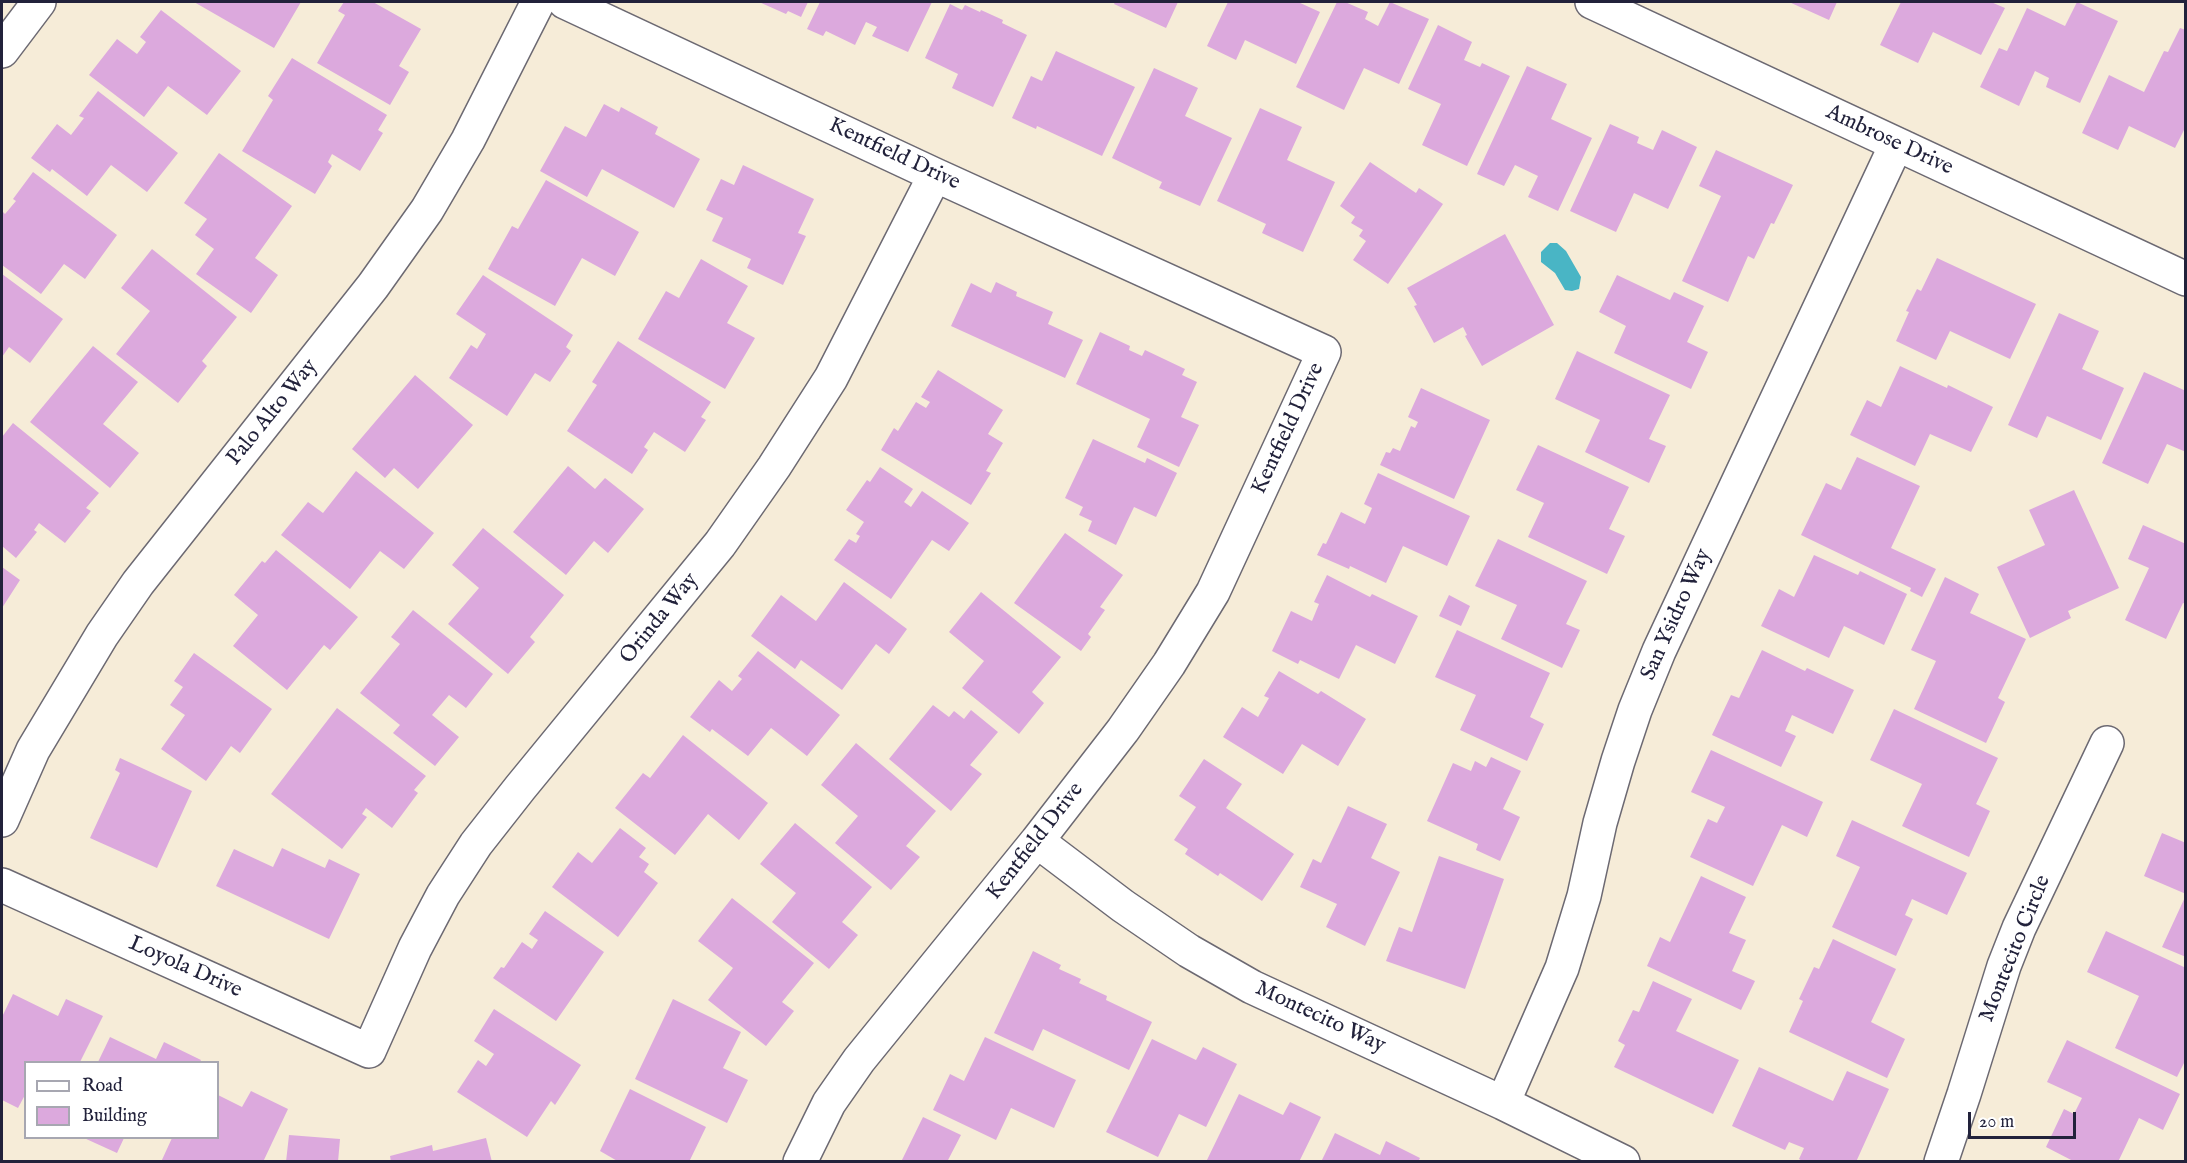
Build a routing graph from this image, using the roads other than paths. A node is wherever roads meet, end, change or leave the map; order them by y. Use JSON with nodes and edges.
{"nodes":[{"id":1,"x":39,"y":2,"type":"edge"},
{"id":2,"x":537,"y":2,"type":"edge"},
{"id":3,"x":565,"y":2,"type":"edge"},
{"id":4,"x":1592,"y":2,"type":"edge"},
{"id":5,"x":2,"y":51,"type":"edge"},
{"id":6,"x":1896,"y":145,"type":"junction"},
{"id":7,"x":935,"y":175,"type":"junction"},
{"id":8,"x":2186,"y":279,"type":"edge"},
{"id":9,"x":2107,"y":742,"type":"dead end"},
{"id":10,"x":2,"y":820,"type":"edge"},
{"id":11,"x":1038,"y":841,"type":"junction"},
{"id":12,"x":2,"y":885,"type":"edge"},
{"id":13,"x":369,"y":1051,"type":"joint"},
{"id":14,"x":1503,"y":1103,"type":"junction"},
{"id":15,"x":800,"y":1161,"type":"edge"},
{"id":16,"x":1623,"y":1161,"type":"edge"},
{"id":17,"x":1941,"y":1161,"type":"edge"}],
"edges":[{"from":1,"to":5,"type":"street"},
{"from":2,"to":10,"type":"street","name":"Palo Alto Way"},
{"from":3,"to":7,"type":"street","name":"Kentfield Drive"},
{"from":4,"to":6,"type":"street","name":"Ambrose Drive"},
{"from":6,"to":8,"type":"street","name":"Ambrose Drive"},
{"from":6,"to":14,"type":"street","name":"San Ysidro Way"},
{"from":7,"to":11,"type":"street","name":"Kentfield Drive"},
{"from":7,"to":13,"type":"street","name":"Orinda Way"},
{"from":9,"to":17,"type":"street","name":"Montecito Circle"},
{"from":11,"to":14,"type":"street","name":"Montecito Way"},
{"from":11,"to":15,"type":"street","name":"Kentfield Drive"},
{"from":12,"to":13,"type":"street","name":"Loyola Drive"},
{"from":14,"to":16,"type":"street","name":"Montecito Way"}]}
